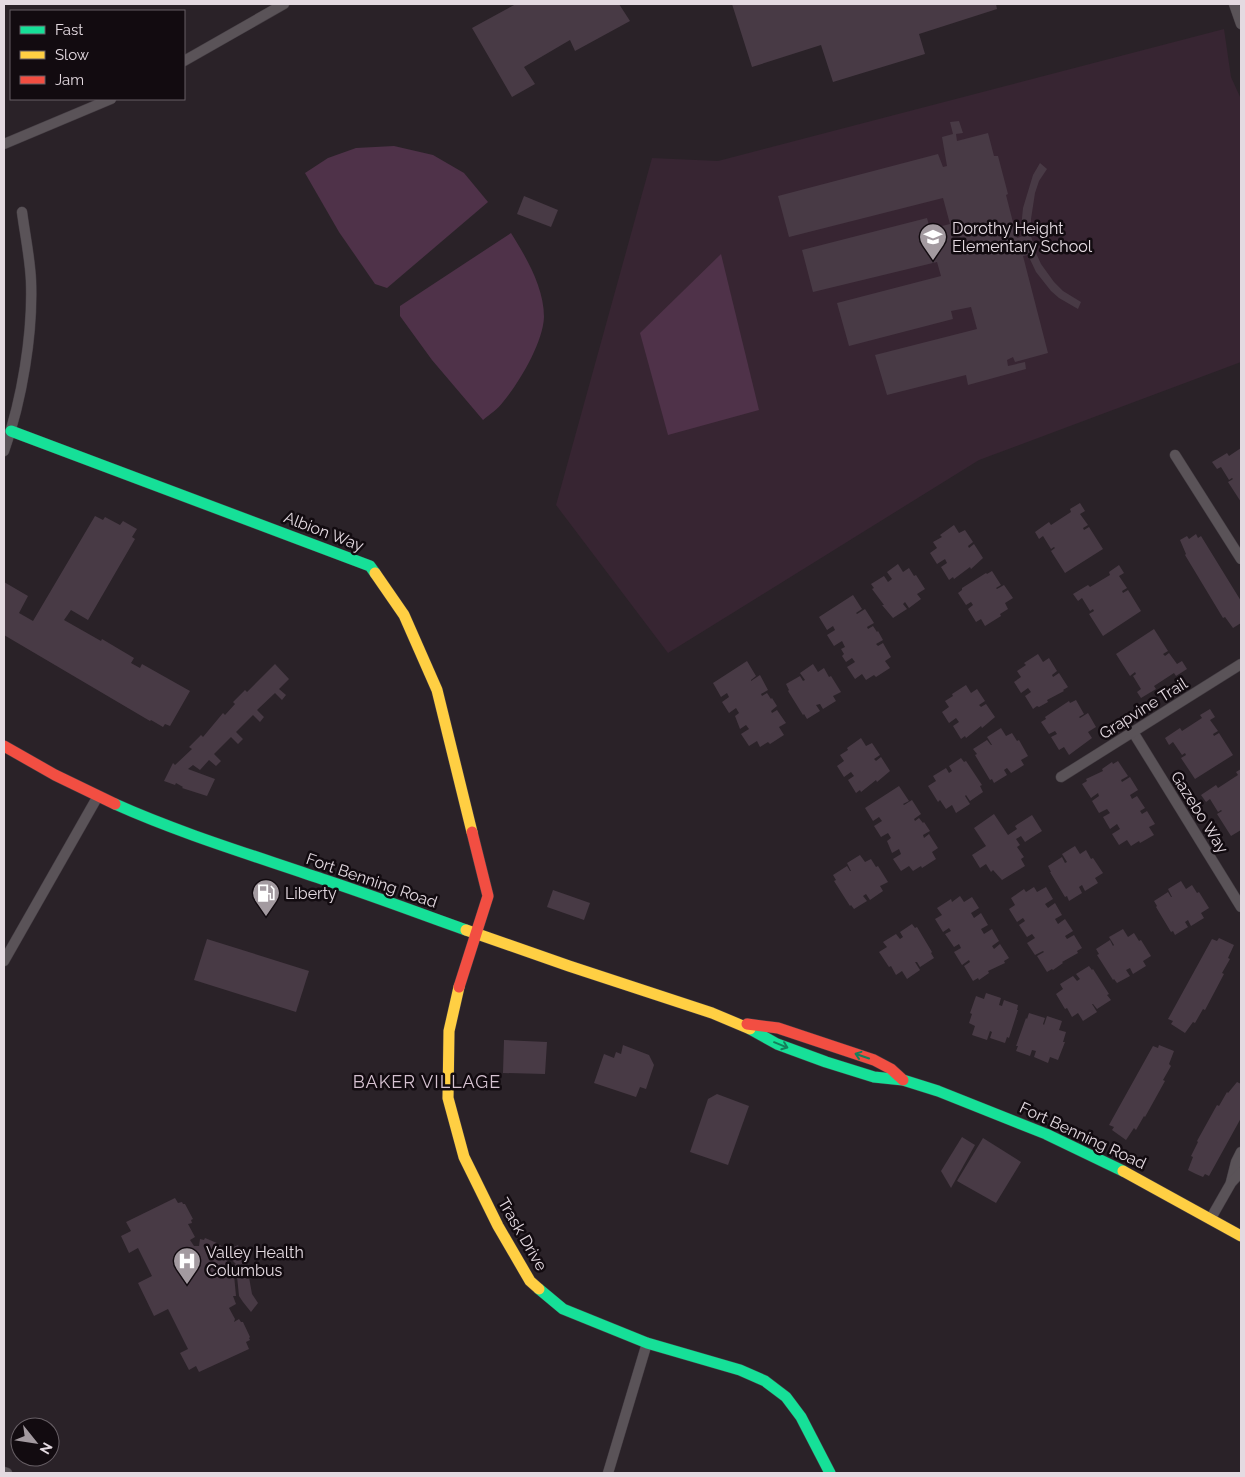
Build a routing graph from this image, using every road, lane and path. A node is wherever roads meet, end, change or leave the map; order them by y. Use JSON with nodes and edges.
{"nodes":[{"id":1,"x":284,"y":4,"type":"edge"},
{"id":2,"x":1234,"y":4,"type":"edge"},
{"id":3,"x":1241,"y":24,"type":"edge"},
{"id":4,"x":185,"y":60,"type":"edge"},
{"id":5,"x":109,"y":100,"type":"edge"},
{"id":6,"x":4,"y":144,"type":"edge"},
{"id":7,"x":22,"y":212,"type":"dead end"},
{"id":8,"x":11,"y":431,"type":"junction"},
{"id":9,"x":4,"y":451,"type":"edge"},
{"id":10,"x":1175,"y":455,"type":"dead end"},
{"id":11,"x":1241,"y":559,"type":"edge"},
{"id":12,"x":1241,"y":664,"type":"edge"},
{"id":13,"x":1133,"y":732,"type":"junction"},
{"id":14,"x":4,"y":746,"type":"edge"},
{"id":15,"x":1061,"y":777,"type":"dead end"},
{"id":16,"x":98,"y":796,"type":"junction"},
{"id":17,"x":1241,"y":907,"type":"edge"},
{"id":18,"x":477,"y":933,"type":"junction"},
{"id":19,"x":4,"y":961,"type":"edge"},
{"id":20,"x":738,"y":1023,"type":"junction"},
{"id":21,"x":903,"y":1080,"type":"junction"},
{"id":22,"x":1241,"y":1152,"type":"edge"},
{"id":23,"x":1241,"y":1172,"type":"edge"},
{"id":24,"x":1231,"y":1183,"type":"junction"},
{"id":25,"x":1211,"y":1218,"type":"junction"},
{"id":26,"x":1241,"y":1236,"type":"edge"},
{"id":27,"x":647,"y":1342,"type":"junction"},
{"id":28,"x":4,"y":1472,"type":"edge"},
{"id":29,"x":7,"y":1473,"type":"edge"},
{"id":30,"x":608,"y":1473,"type":"edge"},
{"id":31,"x":830,"y":1473,"type":"edge"}],
"edges":[{"from":1,"to":4,"type":"street"},
{"from":2,"to":3,"type":"street"},
{"from":5,"to":6,"type":"street"},
{"from":7,"to":8,"type":"street"},
{"from":8,"to":9,"type":"street"},
{"from":8,"to":18,"type":"street","name":"Albion Way"},
{"from":10,"to":11,"type":"street"},
{"from":12,"to":13,"type":"street","name":"Grapvine Trail"},
{"from":13,"to":15,"type":"street","name":"Grapvine Trail"},
{"from":13,"to":17,"type":"street","name":"Gazebo Way"},
{"from":14,"to":16,"type":"street","name":"Fort Benning Road"},
{"from":16,"to":18,"type":"street","name":"Fort Benning Road"},
{"from":16,"to":19,"type":"street"},
{"from":18,"to":20,"type":"street","name":"Fort Benning Road"},
{"from":18,"to":27,"type":"street","name":"Trask Drive"},
{"from":20,"to":21,"type":"street","name":"Fort Benning Road","one_way":true},
{"from":21,"to":20,"type":"street","name":"Fort Benning Road","one_way":true},
{"from":21,"to":25,"type":"street","name":"Fort Benning Road"},
{"from":22,"to":24,"type":"street"},
{"from":23,"to":24,"type":"street"},
{"from":24,"to":25,"type":"street"},
{"from":25,"to":26,"type":"street","name":"Fort Benning Road"},
{"from":27,"to":30,"type":"street"},
{"from":27,"to":31,"type":"street","name":"Trask Drive"},
{"from":28,"to":29,"type":"street"}]}
